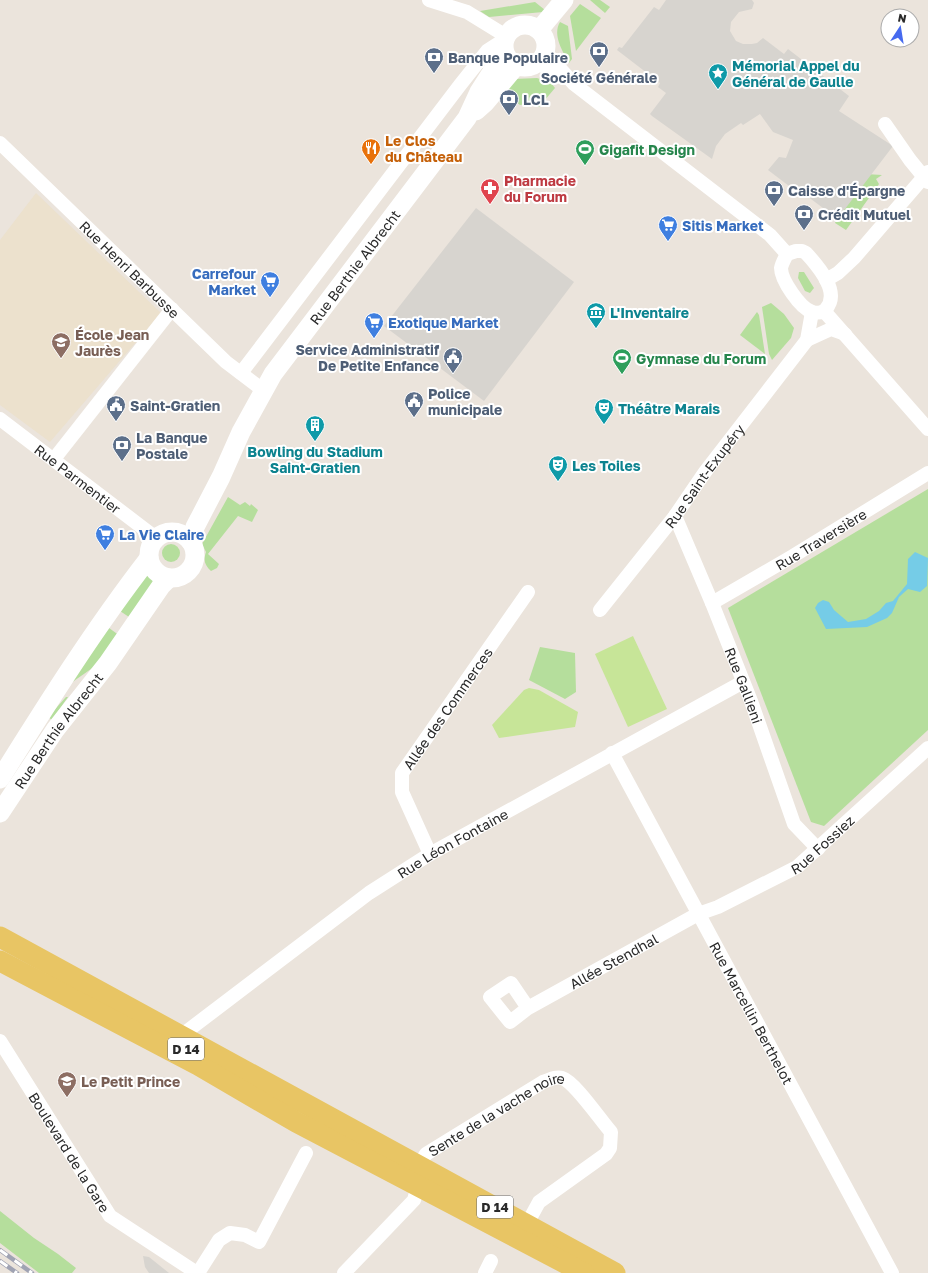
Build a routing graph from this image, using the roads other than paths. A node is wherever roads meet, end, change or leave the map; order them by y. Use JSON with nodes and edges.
{"nodes":[{"id":1,"x":429,"y":0,"type":"edge"},
{"id":2,"x":564,"y":0,"type":"edge"},
{"id":3,"x":539,"y":30,"type":"junction"},
{"id":4,"x":507,"y":49,"type":"junction"},
{"id":5,"x":542,"y":57,"type":"junction"},
{"id":6,"x":885,"y":124,"type":"dead end"},
{"id":7,"x":0,"y":143,"type":"edge"},
{"id":8,"x":927,"y":177,"type":"edge"},
{"id":9,"x":787,"y":254,"type":"junction"},
{"id":10,"x":826,"y":280,"type":"junction"},
{"id":11,"x":172,"y":309,"type":"junction"},
{"id":12,"x":818,"y":311,"type":"junction"},
{"id":13,"x":846,"y":334,"type":"junction"},
{"id":14,"x":807,"y":340,"type":"junction"},
{"id":15,"x":241,"y":373,"type":"junction"},
{"id":16,"x":263,"y":390,"type":"junction"},
{"id":17,"x":0,"y":420,"type":"edge"},
{"id":18,"x":928,"y":429,"type":"edge"},
{"id":19,"x":54,"y":459,"type":"junction"},
{"id":20,"x":928,"y":473,"type":"edge"},
{"id":21,"x":675,"y":516,"type":"junction"},
{"id":22,"x":189,"y":535,"type":"junction"},
{"id":23,"x":156,"y":538,"type":"junction"},
{"id":24,"x":149,"y":558,"type":"junction"},
{"id":25,"x":169,"y":578,"type":"junction"},
{"id":26,"x":528,"y":592,"type":"dead end"},
{"id":27,"x":712,"y":603,"type":"junction"},
{"id":28,"x":600,"y":610,"type":"dead end"},
{"id":29,"x":104,"y":668,"type":"junction"},
{"id":30,"x":743,"y":682,"type":"junction"},
{"id":31,"x":50,"y":698,"type":"junction"},
{"id":32,"x":928,"y":748,"type":"edge"},
{"id":33,"x":612,"y":754,"type":"junction"},
{"id":34,"x":0,"y":779,"type":"edge"},
{"id":35,"x":0,"y":813,"type":"edge"},
{"id":36,"x":818,"y":849,"type":"junction"},
{"id":37,"x":430,"y":854,"type":"junction"},
{"id":38,"x":698,"y":914,"type":"junction"},
{"id":39,"x":0,"y":937,"type":"edge"},
{"id":40,"x":0,"y":952,"type":"edge"},
{"id":41,"x":0,"y":961,"type":"edge"},
{"id":42,"x":0,"y":973,"type":"edge"},
{"id":43,"x":528,"y":1008,"type":"dead end"},
{"id":44,"x":182,"y":1035,"type":"junction"},
{"id":45,"x":0,"y":1041,"type":"edge"},
{"id":46,"x":296,"y":1122,"type":"junction"},
{"id":47,"x":375,"y":1141,"type":"junction"},
{"id":48,"x":306,"y":1153,"type":"dead end"},
{"id":49,"x":419,"y":1165,"type":"junction"},
{"id":50,"x":418,"y":1186,"type":"junction"},
{"id":51,"x":527,"y":1224,"type":"junction"},
{"id":52,"x":197,"y":1273,"type":"edge"},
{"id":53,"x":344,"y":1273,"type":"edge"},
{"id":54,"x":584,"y":1273,"type":"edge"},
{"id":55,"x":615,"y":1273,"type":"edge"},
{"id":56,"x":892,"y":1273,"type":"edge"}],
"edges":[{"from":1,"to":4,"type":"street"},
{"from":2,"to":3,"type":"street"},
{"from":3,"to":4,"type":"street"},
{"from":3,"to":5,"type":"street"},
{"from":4,"to":5,"type":"street"},
{"from":4,"to":15,"type":"street","name":"Rue Berthie Albrecht"},
{"from":4,"to":16,"type":"street","name":"Rue Berthie Albrecht"},
{"from":5,"to":9,"type":"street"},
{"from":6,"to":8,"type":"street"},
{"from":7,"to":11,"type":"street","name":"Rue Henri Barbusse"},
{"from":8,"to":10,"type":"street"},
{"from":9,"to":10,"type":"street"},
{"from":9,"to":12,"type":"street"},
{"from":10,"to":12,"type":"street","name":"Rue Saint-Exupéry"},
{"from":11,"to":15,"type":"street","name":"Rue Henri Barbusse"},
{"from":11,"to":19,"type":"street"},
{"from":12,"to":13,"type":"street"},
{"from":12,"to":14,"type":"street","name":"Rue Saint-Exupéry"},
{"from":13,"to":14,"type":"street","name":"Rue Saint-Exupéry"},
{"from":13,"to":18,"type":"street"},
{"from":14,"to":21,"type":"street","name":"Rue Saint-Exupéry"},
{"from":15,"to":16,"type":"street","name":"Rue Henri Barbusse"},
{"from":16,"to":22,"type":"street","name":"Rue Berthie Albrecht"},
{"from":17,"to":19,"type":"street","name":"Rue Parmentier"},
{"from":19,"to":23,"type":"street","name":"Rue Parmentier"},
{"from":20,"to":27,"type":"street","name":"Rue Traversière"},
{"from":21,"to":27,"type":"street","name":"Rue Gallieni"},
{"from":21,"to":28,"type":"street","name":"Rue Saint-Exupéry"},
{"from":22,"to":23,"type":"street"},
{"from":22,"to":25,"type":"street"},
{"from":23,"to":24,"type":"street","name":"Rue Berthie Albrecht"},
{"from":24,"to":25,"type":"street"},
{"from":24,"to":31,"type":"street","name":"Rue Berthie Albrecht"},
{"from":25,"to":29,"type":"street","name":"Rue Berthie Albrecht"},
{"from":26,"to":37,"type":"street","name":"Allée des Commerces"},
{"from":27,"to":30,"type":"street","name":"Rue Gallieni"},
{"from":29,"to":31,"type":"street","name":"Rue Berthie Albrecht"},
{"from":29,"to":35,"type":"street","name":"Rue Berthie Albrecht"},
{"from":30,"to":33,"type":"street","name":"Rue Léon Fontaine"},
{"from":30,"to":36,"type":"street","name":"Rue Gallieni"},
{"from":31,"to":34,"type":"street","name":"Rue Berthie Albrecht"},
{"from":32,"to":36,"type":"street","name":"Rue Fossiez"},
{"from":33,"to":37,"type":"street","name":"Rue Léon Fontaine"},
{"from":33,"to":38,"type":"street","name":"Rue Marcellin Berthelot"},
{"from":36,"to":38,"type":"street","name":"Rue Fossiez"},
{"from":37,"to":44,"type":"street","name":"Rue Léon Fontaine"},
{"from":38,"to":43,"type":"street","name":"Allée Stendhal"},
{"from":38,"to":56,"type":"street","name":"Rue Marcellin Berthelot"},
{"from":39,"to":44,"type":"main road","number":"D 14"},
{"from":40,"to":47,"type":"main road","number":"D 14"},
{"from":41,"to":46,"type":"main road","number":"D 14"},
{"from":42,"to":46,"type":"main road","number":"D 14"},
{"from":44,"to":47,"type":"main road","number":"D 14"},
{"from":45,"to":52,"type":"street","name":"Boulevard de la Gare"},
{"from":46,"to":50,"type":"main road","number":"D 14"},
{"from":47,"to":49,"type":"main road","number":"D 14"},
{"from":48,"to":52,"type":"street"},
{"from":49,"to":51,"type":"main road","number":"D 14"},
{"from":49,"to":51,"type":"street","name":"Sente de la vache noire"},
{"from":50,"to":53,"type":"street"},
{"from":50,"to":54,"type":"main road"},
{"from":51,"to":55,"type":"main road","number":"D 14"}]}
